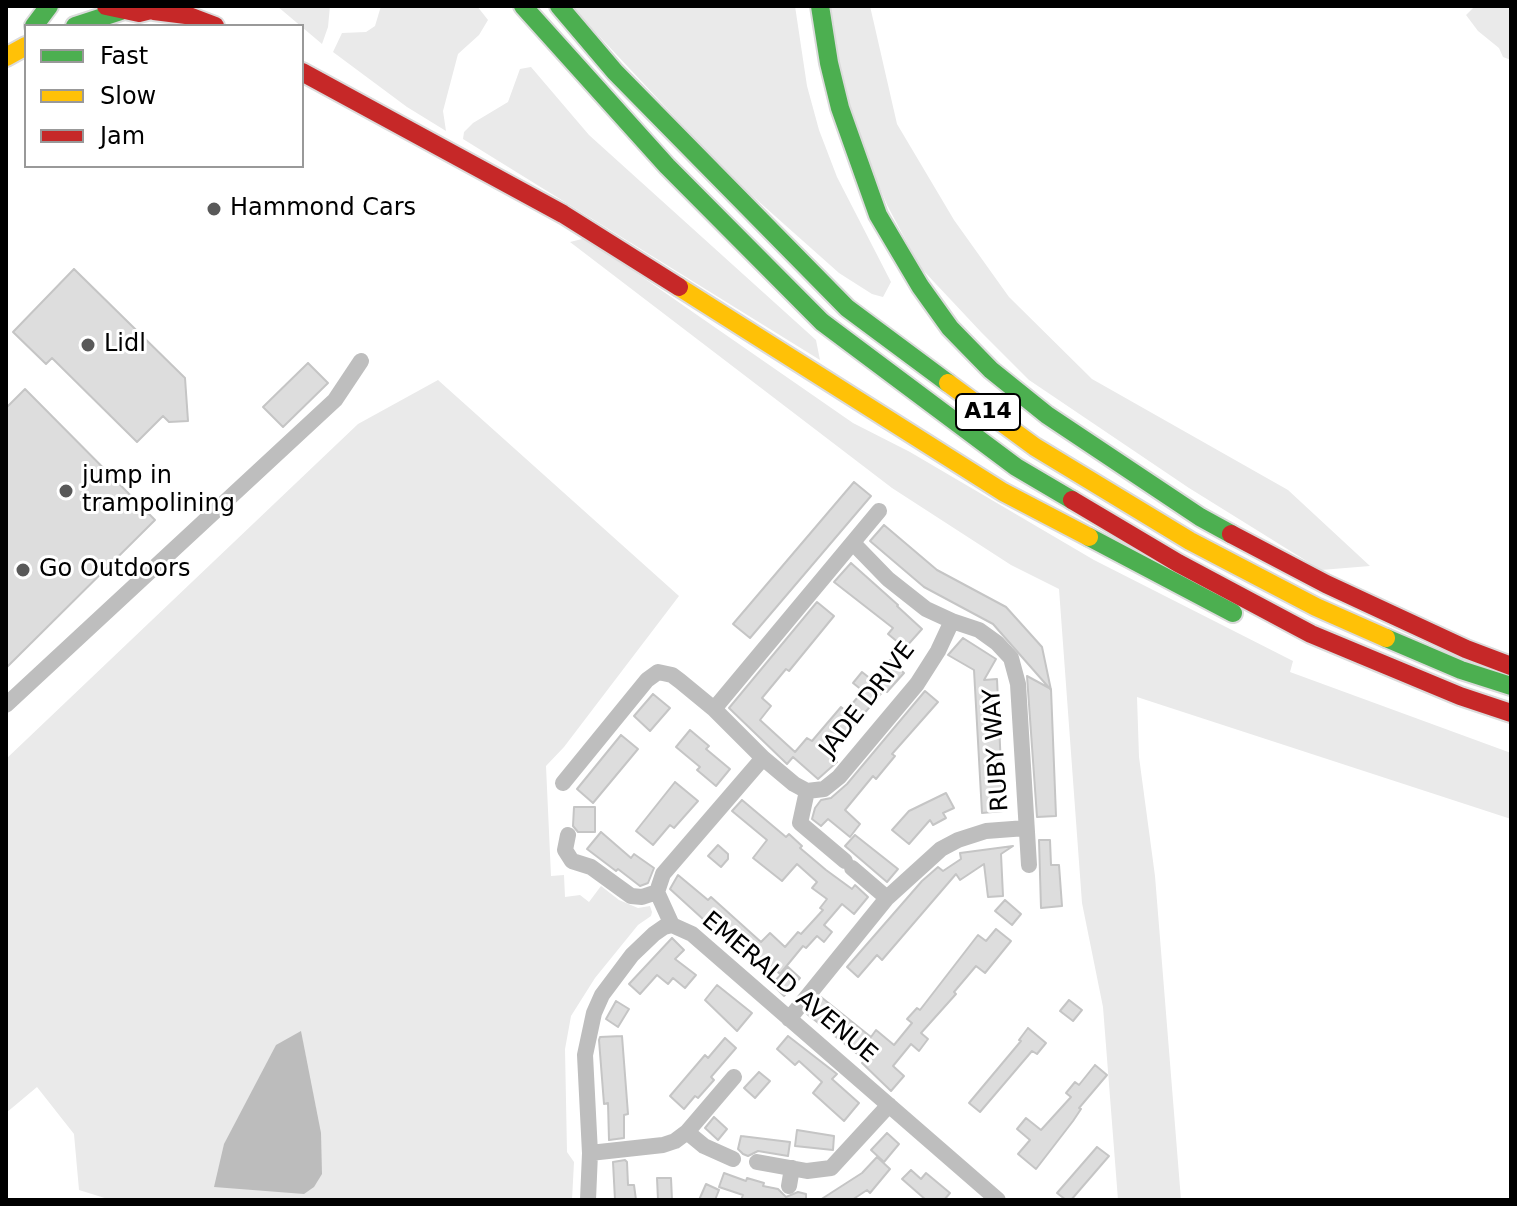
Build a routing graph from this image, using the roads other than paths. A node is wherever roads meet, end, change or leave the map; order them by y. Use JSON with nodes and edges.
{"nodes":[{"id":1,"x":49,"y":6,"type":"edge"},
{"id":2,"x":523,"y":6,"type":"edge"},
{"id":3,"x":559,"y":6,"type":"edge"},
{"id":4,"x":820,"y":6,"type":"edge"},
{"id":5,"x":160,"y":8,"type":"edge"},
{"id":6,"x":114,"y":9,"type":"edge"},
{"id":7,"x":36,"y":24,"type":"edge"},
{"id":8,"x":80,"y":24,"type":"edge"},
{"id":9,"x":210,"y":24,"type":"edge"},
{"id":10,"x":304,"y":73,"type":"edge"},
{"id":11,"x":361,"y":361,"type":"dead end"},
{"id":12,"x":879,"y":511,"type":"dead end"},
{"id":13,"x":853,"y":543,"type":"junction"},
{"id":14,"x":952,"y":621,"type":"junction"},
{"id":15,"x":1368,"y":660,"type":"junction"},
{"id":16,"x":1511,"y":666,"type":"edge"},
{"id":17,"x":1511,"y":686,"type":"edge"},
{"id":18,"x":6,"y":705,"type":"edge"},
{"id":19,"x":714,"y":709,"type":"junction"},
{"id":20,"x":1511,"y":713,"type":"edge"},
{"id":21,"x":763,"y":758,"type":"junction"},
{"id":22,"x":563,"y":783,"type":"dead end"},
{"id":23,"x":807,"y":791,"type":"junction"},
{"id":24,"x":1026,"y":828,"type":"junction"},
{"id":25,"x":568,"y":835,"type":"dead end"},
{"id":26,"x":1029,"y":865,"type":"dead end"},
{"id":27,"x":657,"y":892,"type":"junction"},
{"id":28,"x":887,"y":898,"type":"junction"},
{"id":29,"x":672,"y":925,"type":"junction"},
{"id":30,"x":789,"y":1019,"type":"junction"},
{"id":31,"x":734,"y":1077,"type":"dead end"},
{"id":32,"x":889,"y":1105,"type":"junction"},
{"id":33,"x":687,"y":1132,"type":"junction"},
{"id":34,"x":590,"y":1153,"type":"junction"},
{"id":35,"x":733,"y":1159,"type":"dead end"},
{"id":36,"x":757,"y":1162,"type":"dead end"},
{"id":37,"x":792,"y":1168,"type":"junction"},
{"id":38,"x":789,"y":1186,"type":"dead end"},
{"id":39,"x":588,"y":1200,"type":"edge"},
{"id":40,"x":998,"y":1200,"type":"edge"}],
"edges":[{"from":1,"to":7,"type":"main road"},
{"from":2,"to":15,"type":"main road","number":"A14"},
{"from":3,"to":17,"type":"main road","number":"A14"},
{"from":4,"to":16,"type":"main road"},
{"from":5,"to":6,"type":"main road"},
{"from":5,"to":9,"type":"main road"},
{"from":6,"to":8,"type":"main road"},
{"from":10,"to":15,"type":"main road"},
{"from":11,"to":18,"type":"street"},
{"from":12,"to":13,"type":"street"},
{"from":13,"to":14,"type":"street","name":"RUBY WAY"},
{"from":13,"to":19,"type":"street"},
{"from":14,"to":23,"type":"street","name":"JADE DRIVE"},
{"from":14,"to":24,"type":"street","name":"RUBY WAY"},
{"from":15,"to":20,"type":"main road","number":"A14"},
{"from":19,"to":21,"type":"street"},
{"from":19,"to":22,"type":"street"},
{"from":21,"to":23,"type":"street"},
{"from":21,"to":27,"type":"street"},
{"from":23,"to":28,"type":"street"},
{"from":24,"to":26,"type":"street"},
{"from":24,"to":28,"type":"street","name":"RUBY WAY"},
{"from":25,"to":27,"type":"street"},
{"from":27,"to":29,"type":"street"},
{"from":28,"to":30,"type":"street","name":"RUBY WAY"},
{"from":29,"to":30,"type":"street","name":"EMERALD AVENUE"},
{"from":29,"to":34,"type":"street","name":"EMERALD AVENUE"},
{"from":30,"to":32,"type":"street","name":"EMERALD AVENUE"},
{"from":31,"to":33,"type":"street"},
{"from":32,"to":37,"type":"street"},
{"from":32,"to":40,"type":"street","name":"EMERALD AVENUE"},
{"from":33,"to":34,"type":"street"},
{"from":33,"to":35,"type":"street"},
{"from":34,"to":39,"type":"street","name":"EMERALD AVENUE"},
{"from":36,"to":37,"type":"street"},
{"from":37,"to":38,"type":"street"}]}
